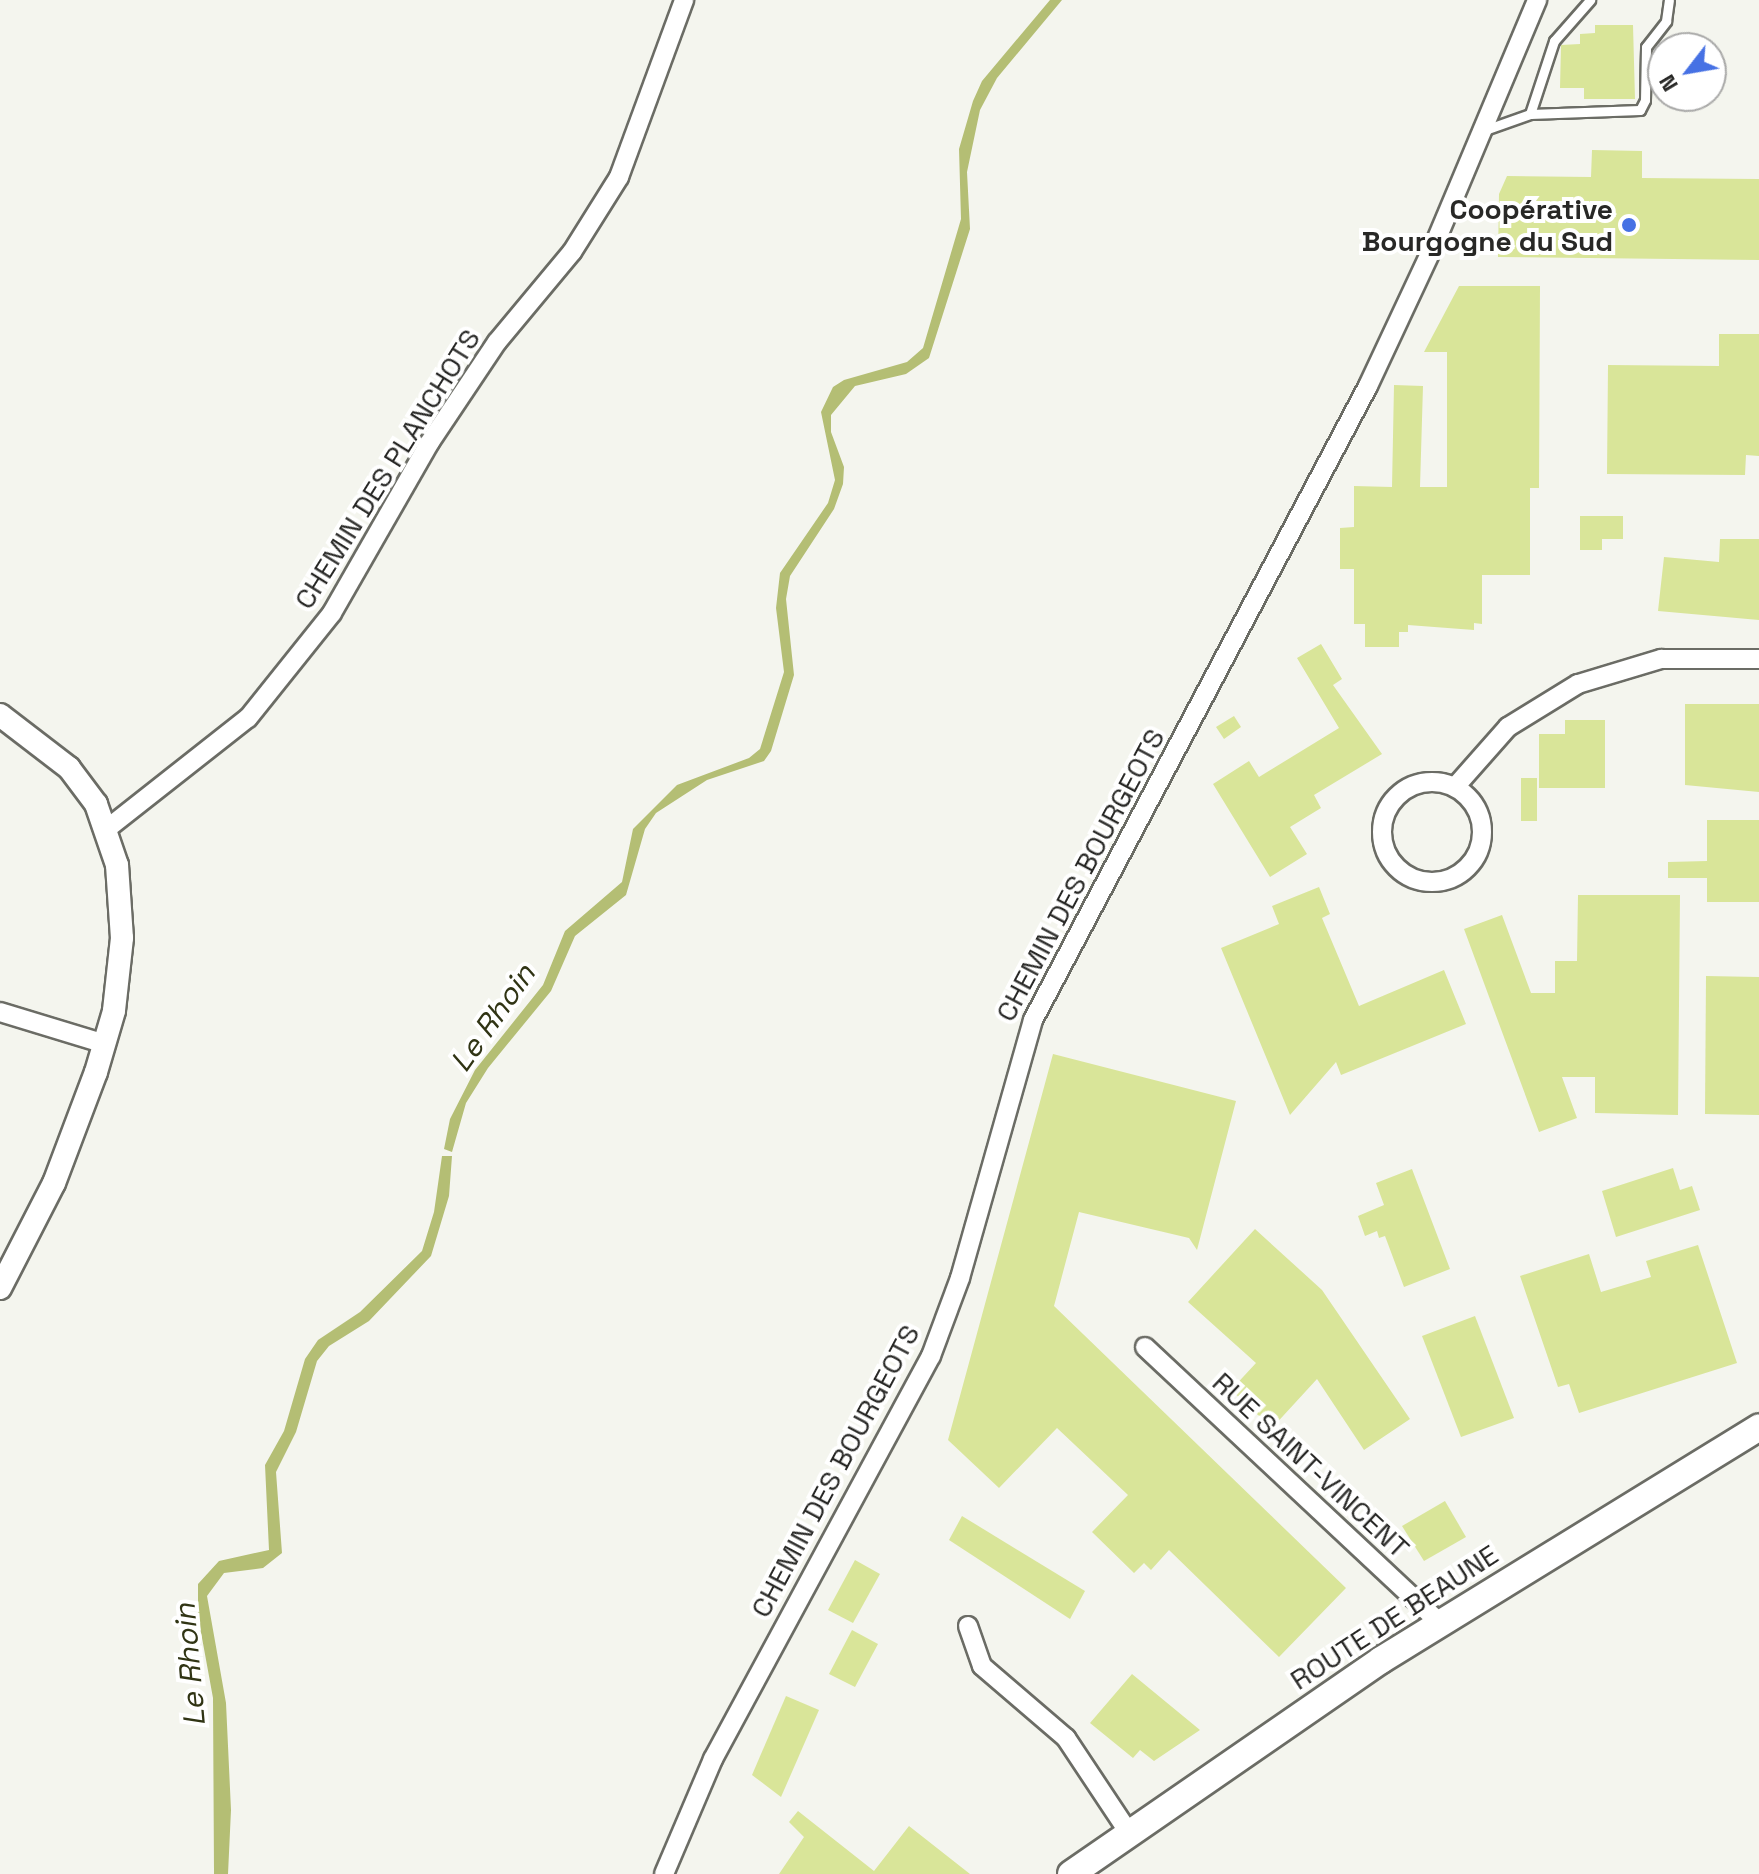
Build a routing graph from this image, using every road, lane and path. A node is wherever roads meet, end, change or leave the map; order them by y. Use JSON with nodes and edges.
{"nodes":[{"id":1,"x":684,"y":0,"type":"edge"},
{"id":2,"x":1537,"y":0,"type":"edge"},
{"id":3,"x":1590,"y":0,"type":"edge"},
{"id":4,"x":1669,"y":0,"type":"edge"},
{"id":5,"x":1530,"y":114,"type":"junction"},
{"id":6,"x":1482,"y":131,"type":"junction"},
{"id":7,"x":1759,"y":659,"type":"edge"},
{"id":8,"x":0,"y":715,"type":"edge"},
{"id":9,"x":1455,"y":787,"type":"junction"},
{"id":10,"x":108,"y":828,"type":"junction"},
{"id":11,"x":0,"y":1012,"type":"edge"},
{"id":12,"x":105,"y":1044,"type":"junction"},
{"id":13,"x":0,"y":1288,"type":"edge"},
{"id":14,"x":1145,"y":1347,"type":"dead end"},
{"id":15,"x":1759,"y":1427,"type":"edge"},
{"id":16,"x":1440,"y":1623,"type":"junction"},
{"id":17,"x":968,"y":1626,"type":"dead end"},
{"id":18,"x":1129,"y":1833,"type":"junction"},
{"id":19,"x":664,"y":1874,"type":"edge"},
{"id":20,"x":1071,"y":1874,"type":"edge"}],
"edges":[{"from":1,"to":10,"type":"street","name":"CHEMIN DES PLANCHOTS"},
{"from":2,"to":6,"type":"street","name":"CHEMIN DES BOURGEOTS"},
{"from":3,"to":5,"type":"lane"},
{"from":4,"to":5,"type":"lane"},
{"from":5,"to":6,"type":"lane"},
{"from":6,"to":19,"type":"street","name":"CHEMIN DES BOURGEOTS"},
{"from":7,"to":9,"type":"street"},
{"from":8,"to":10,"type":"street"},
{"from":9,"to":9,"type":"street"},
{"from":10,"to":12,"type":"street"},
{"from":11,"to":12,"type":"street"},
{"from":12,"to":13,"type":"street"},
{"from":14,"to":16,"type":"street","name":"RUE SAINT-VINCENT"},
{"from":15,"to":16,"type":"main road","name":"ROUTE DE BEAUNE"},
{"from":16,"to":18,"type":"main road","name":"ROUTE DE BEAUNE"},
{"from":17,"to":18,"type":"street"},
{"from":18,"to":20,"type":"main road","name":"ROUTE DE BEAUNE"}]}
